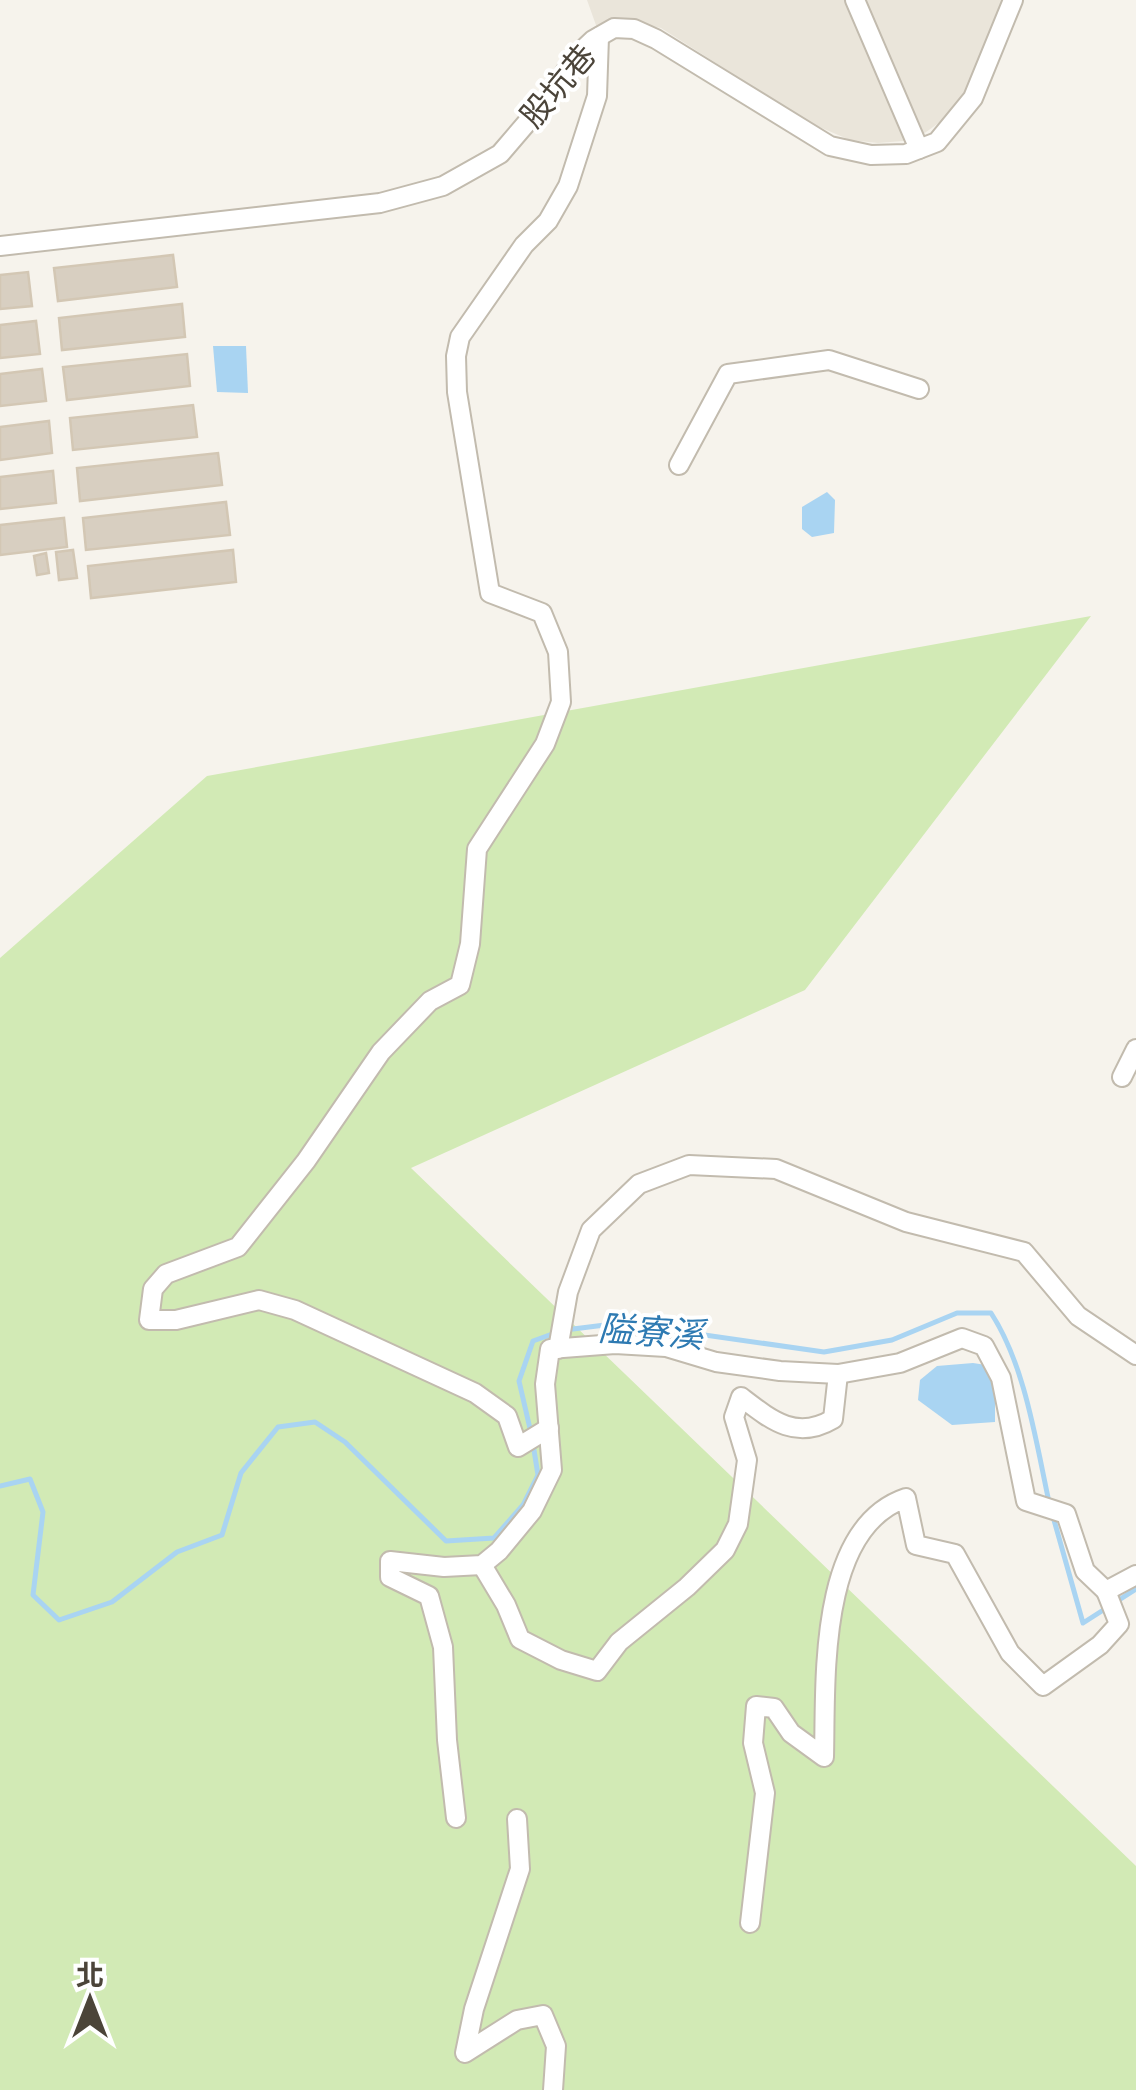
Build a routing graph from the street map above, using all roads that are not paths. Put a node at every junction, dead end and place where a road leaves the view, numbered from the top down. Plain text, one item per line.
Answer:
1 (855, 0) edge
2 (1013, 0) edge
3 (599, 37) junction
4 (919, 149) junction
5 (0, 246) edge
6 (919, 389) dead end
7 (678, 465) dead end
8 (1136, 1049) edge
9 (1122, 1077) dead end
10 (558, 1348) junction
11 (1136, 1355) edge
12 (838, 1374) junction
13 (548, 1428) junction
14 (482, 1565) junction
15 (1136, 1576) edge
16 (1107, 1591) junction
17 (456, 1818) dead end
18 (517, 1819) dead end
19 (750, 1923) dead end
20 (553, 2090) edge

1 - 4 street
2 - 4 street
3 - 4 street, 股坑巷
3 - 5 street, 股坑巷
3 - 13 street
6 - 7 street
8 - 9 street
10 - 11 street
10 - 12 street
10 - 13 street
12 - 14 street
12 - 16 street
13 - 14 street
14 - 17 street
15 - 16 street
16 - 19 street
18 - 20 street

